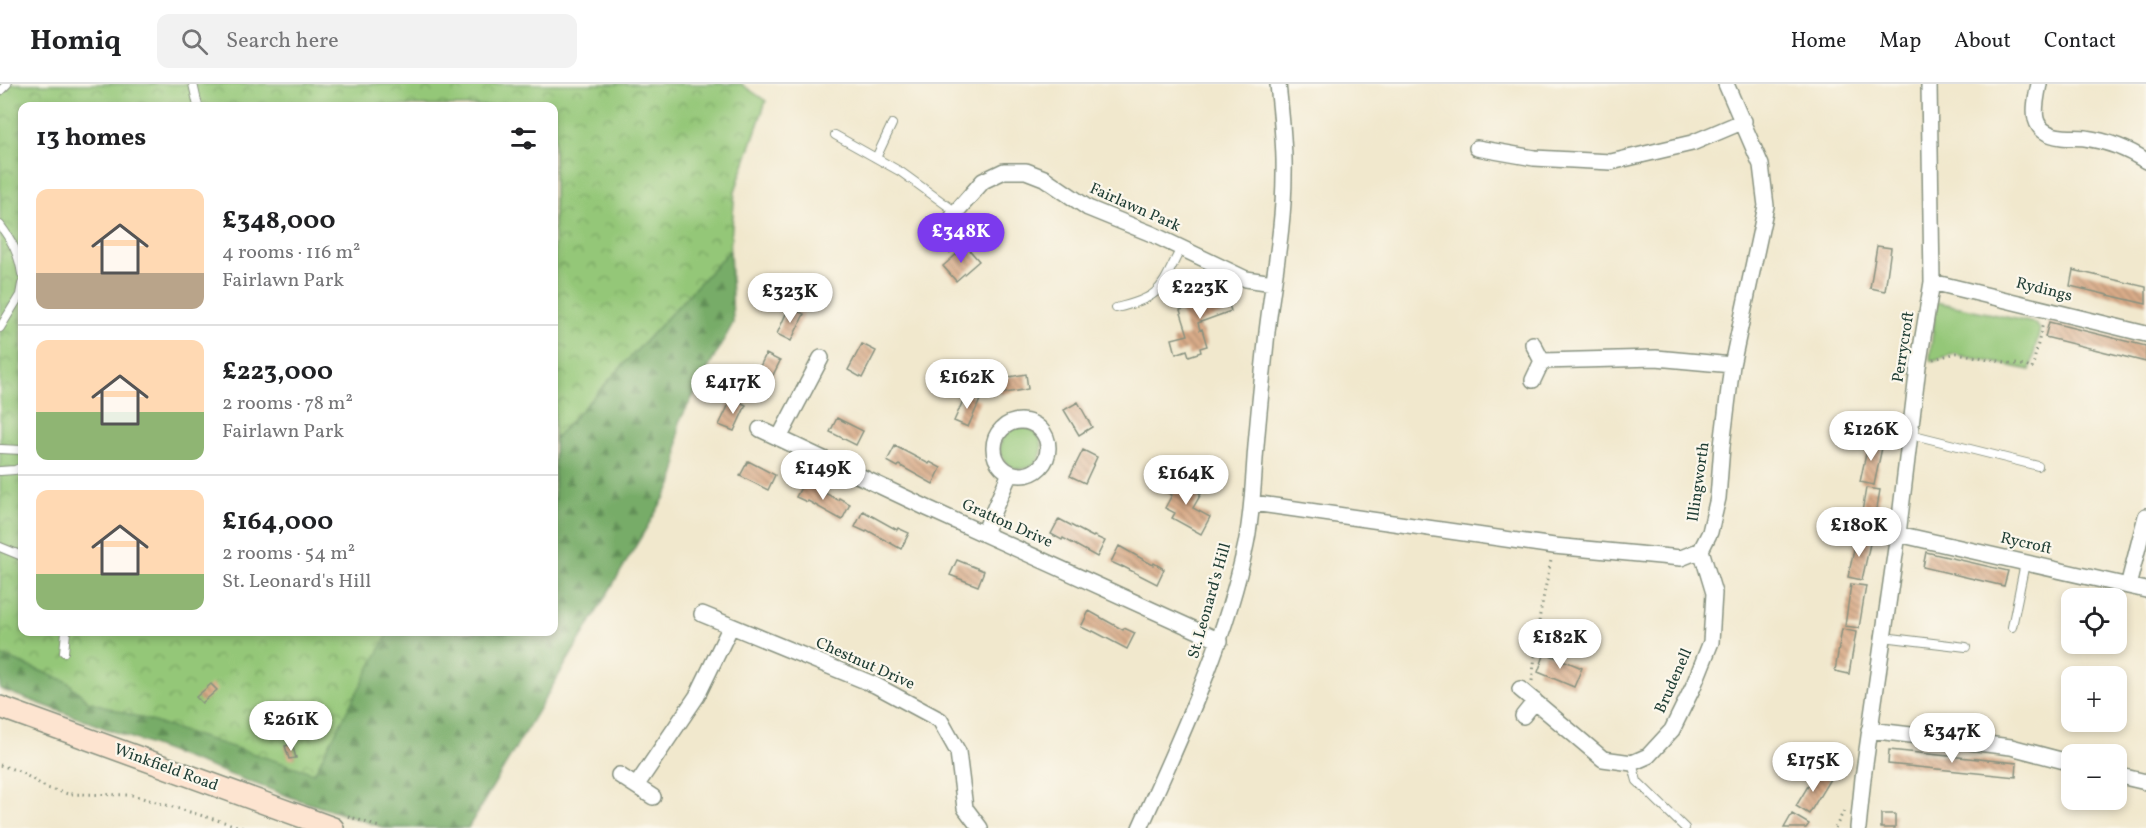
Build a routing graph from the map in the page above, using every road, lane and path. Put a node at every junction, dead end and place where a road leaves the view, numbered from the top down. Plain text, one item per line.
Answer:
1 (7, 84) edge
2 (193, 84) edge
3 (1278, 84) edge
4 (1726, 84) edge
5 (1929, 84) edge
6 (2039, 84) edge
7 (0, 91) edge
8 (197, 102) edge
9 (1744, 121) junction
10 (892, 124) dead end
11 (835, 135) dead end
12 (1476, 148) dead end
13 (876, 158) junction
14 (2146, 161) edge
15 (956, 212) junction
16 (0, 225) edge
17 (941, 234) dead end
18 (1181, 248) junction
19 (18, 255) edge
20 (1932, 282) junction
21 (1273, 284) junction
22 (18, 299) edge
23 (1116, 308) dead end
24 (2046, 309) junction
25 (0, 328) edge
26 (2146, 334) edge
27 (1533, 344) dead end
28 (821, 358) dead end
29 (1542, 361) junction
30 (1732, 365) junction
31 (1918, 368) junction
32 (1533, 380) dead end
33 (760, 429) dead end
34 (1910, 434) junction
35 (779, 438) junction
36 (0, 449) edge
37 (18, 450) edge
38 (2038, 466) dead end
39 (18, 469) edge
40 (0, 471) edge
41 (1010, 473) dead end
42 (1253, 503) junction
43 (2146, 516) edge
44 (984, 533) junction
45 (1898, 534) junction
46 (1554, 546) junction
47 (0, 547) edge
48 (1701, 550) junction
49 (18, 554) edge
50 (2025, 562) junction
51 (2128, 586) junction
52 (2146, 590) edge
53 (702, 614) dead end
54 (731, 626) junction
55 (2012, 627) dead end
56 (66, 636) edge
57 (1883, 637) junction
58 (1220, 641) junction
59 (1966, 647) dead end
60 (64, 652) dead end
61 (1528, 696) junction
62 (0, 707) edge
63 (1523, 716) dead end
64 (1869, 730) junction
65 (2061, 760) edge
66 (1632, 763) junction
67 (0, 765) edge
68 (619, 775) dead end
69 (2127, 778) edge
70 (2146, 782) edge
71 (636, 786) junction
72 (653, 797) dead end
73 (244, 828) edge
74 (333, 828) edge
75 (980, 828) edge
76 (1140, 828) edge
77 (1685, 828) edge
78 (1858, 828) edge

1 - 7 lane
2 - 8 lane
3 - 21 street, St. Leonard's Hill
4 - 9 street, Illingworth
5 - 20 street, Perrycroft
6 - 14 street
9 - 12 street
9 - 30 street, Illingworth
10 - 13 lane
11 - 13 lane
13 - 15 lane
15 - 17 street, Fairlawn Park
15 - 18 street, Fairlawn Park
16 - 19 lane
18 - 21 street, Fairlawn Park
18 - 23 lane
20 - 24 street, Rydings
20 - 31 street, Perrycroft
21 - 42 street, St. Leonard's Hill
22 - 25 lane
24 - 26 street, Rydings
24 - 31 path
27 - 29 street
28 - 35 street
29 - 30 street
29 - 32 street
30 - 48 street, Illingworth
31 - 34 street, Perrycroft
33 - 35 street, Gratton Drive
34 - 38 lane
34 - 45 street, Perrycroft
35 - 44 street, Gratton Drive
36 - 37 lane
39 - 40 lane
41 - 44 street
42 - 46 street
42 - 58 street, St. Leonard's Hill
43 - 51 street
44 - 58 street, Gratton Drive
45 - 50 street, Rycroft
45 - 57 street, Perrycroft
46 - 48 street
46 - 61 path
47 - 49 lane
48 - 66 street, Brudenell
50 - 51 street, Rycroft
50 - 55 lane
51 - 52 street, Rycroft
53 - 54 street, Chestnut Drive
54 - 71 street
54 - 75 street, Chestnut Drive
56 - 60 lane
57 - 59 lane
57 - 64 street, Perrycroft
58 - 76 street, St. Leonard's Hill
61 - 63 street
61 - 66 street
62 - 74 main road, Winkfield Road
64 - 65 street
64 - 78 street, Perrycroft
66 - 77 lane
67 - 73 path
68 - 71 street
69 - 70 street
71 - 72 street

